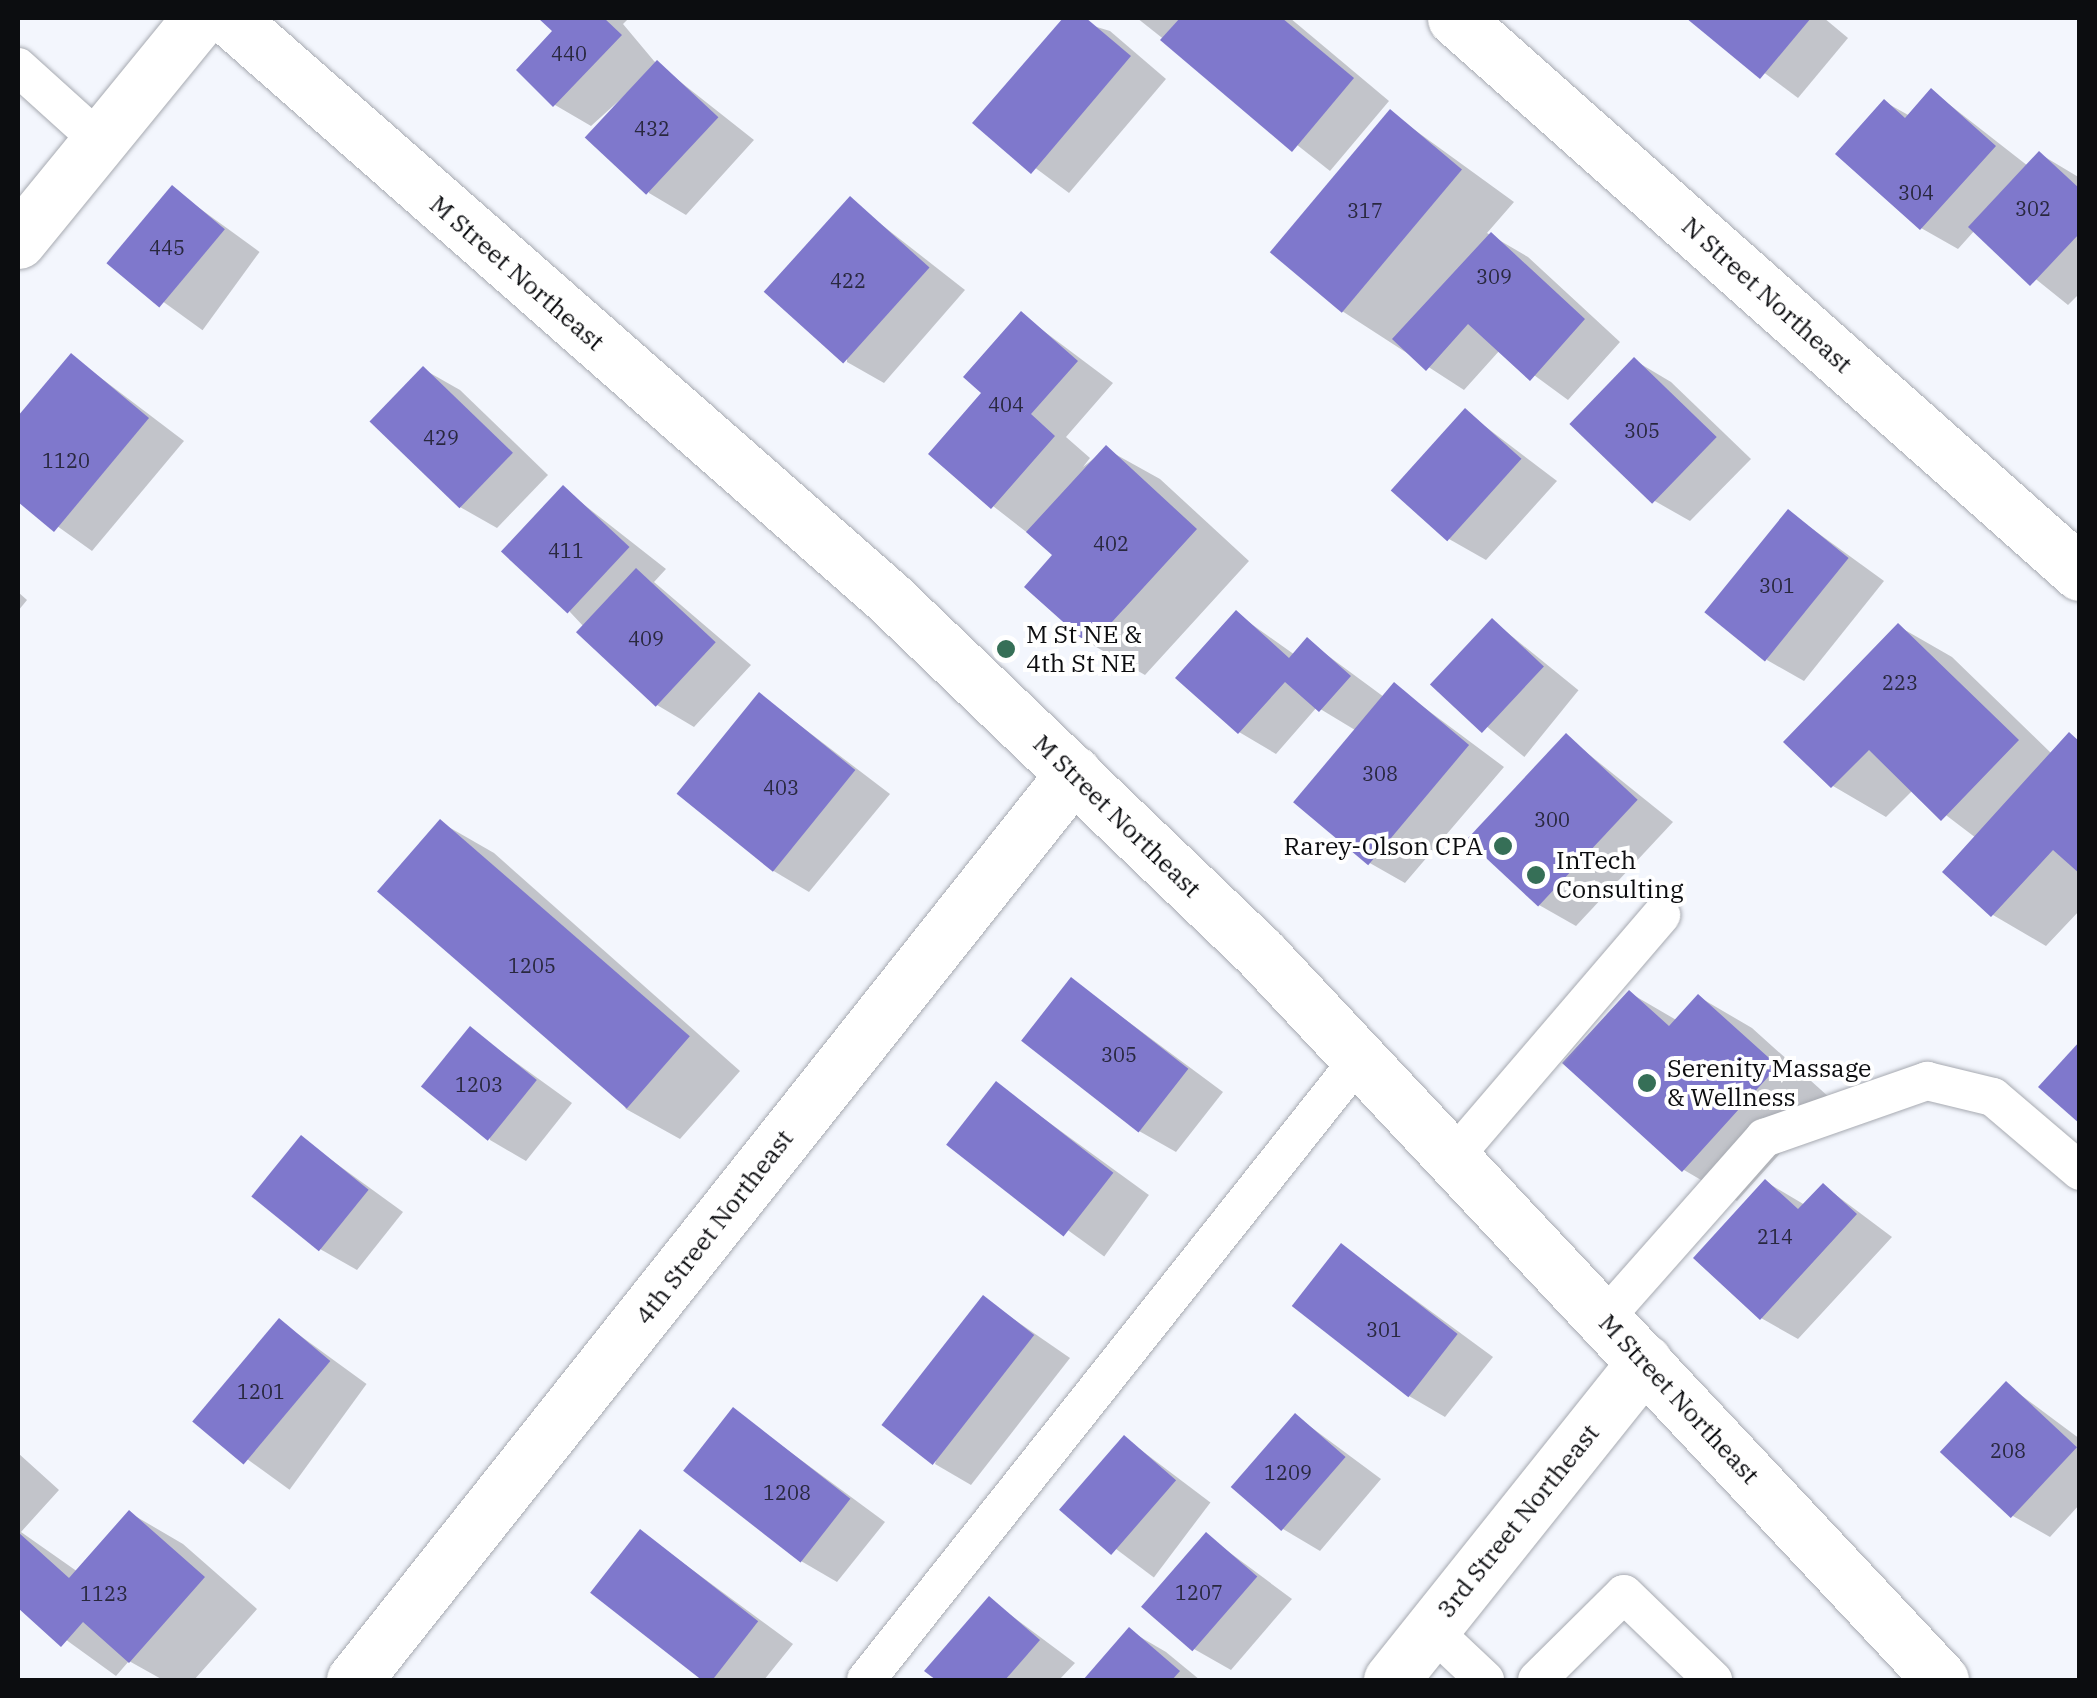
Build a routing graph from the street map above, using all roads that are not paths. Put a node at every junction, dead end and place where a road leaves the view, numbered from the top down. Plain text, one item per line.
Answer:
1 (200, 18) edge
2 (229, 18) edge
3 (1455, 18) edge
4 (18, 67) edge
5 (100, 141) junction
6 (18, 241) edge
7 (2080, 572) edge
8 (1074, 773) junction
9 (1661, 916) dead end
10 (1359, 1059) junction
11 (1453, 1158) junction
12 (2080, 1171) edge
13 (1604, 1319) junction
14 (1645, 1362) junction
15 (1432, 1630) junction
16 (354, 1680) edge
17 (866, 1680) edge
18 (1391, 1680) edge
19 (1484, 1680) edge
20 (1537, 1680) edge
21 (1712, 1680) edge
22 (1941, 1680) edge

1 - 5 street
2 - 8 street, M Street Northeast
3 - 7 street, N Street Northeast
4 - 5 lane
5 - 6 street
8 - 10 street, M Street Northeast
8 - 16 street, 4th Street Northeast
9 - 11 lane
10 - 11 street, M Street Northeast
10 - 17 lane
11 - 13 street, M Street Northeast
12 - 13 lane
13 - 14 street, M Street Northeast
14 - 15 street, 3rd Street Northeast
14 - 22 street, M Street Northeast
15 - 18 street, 3rd Street Northeast
15 - 19 lane
20 - 21 lane

